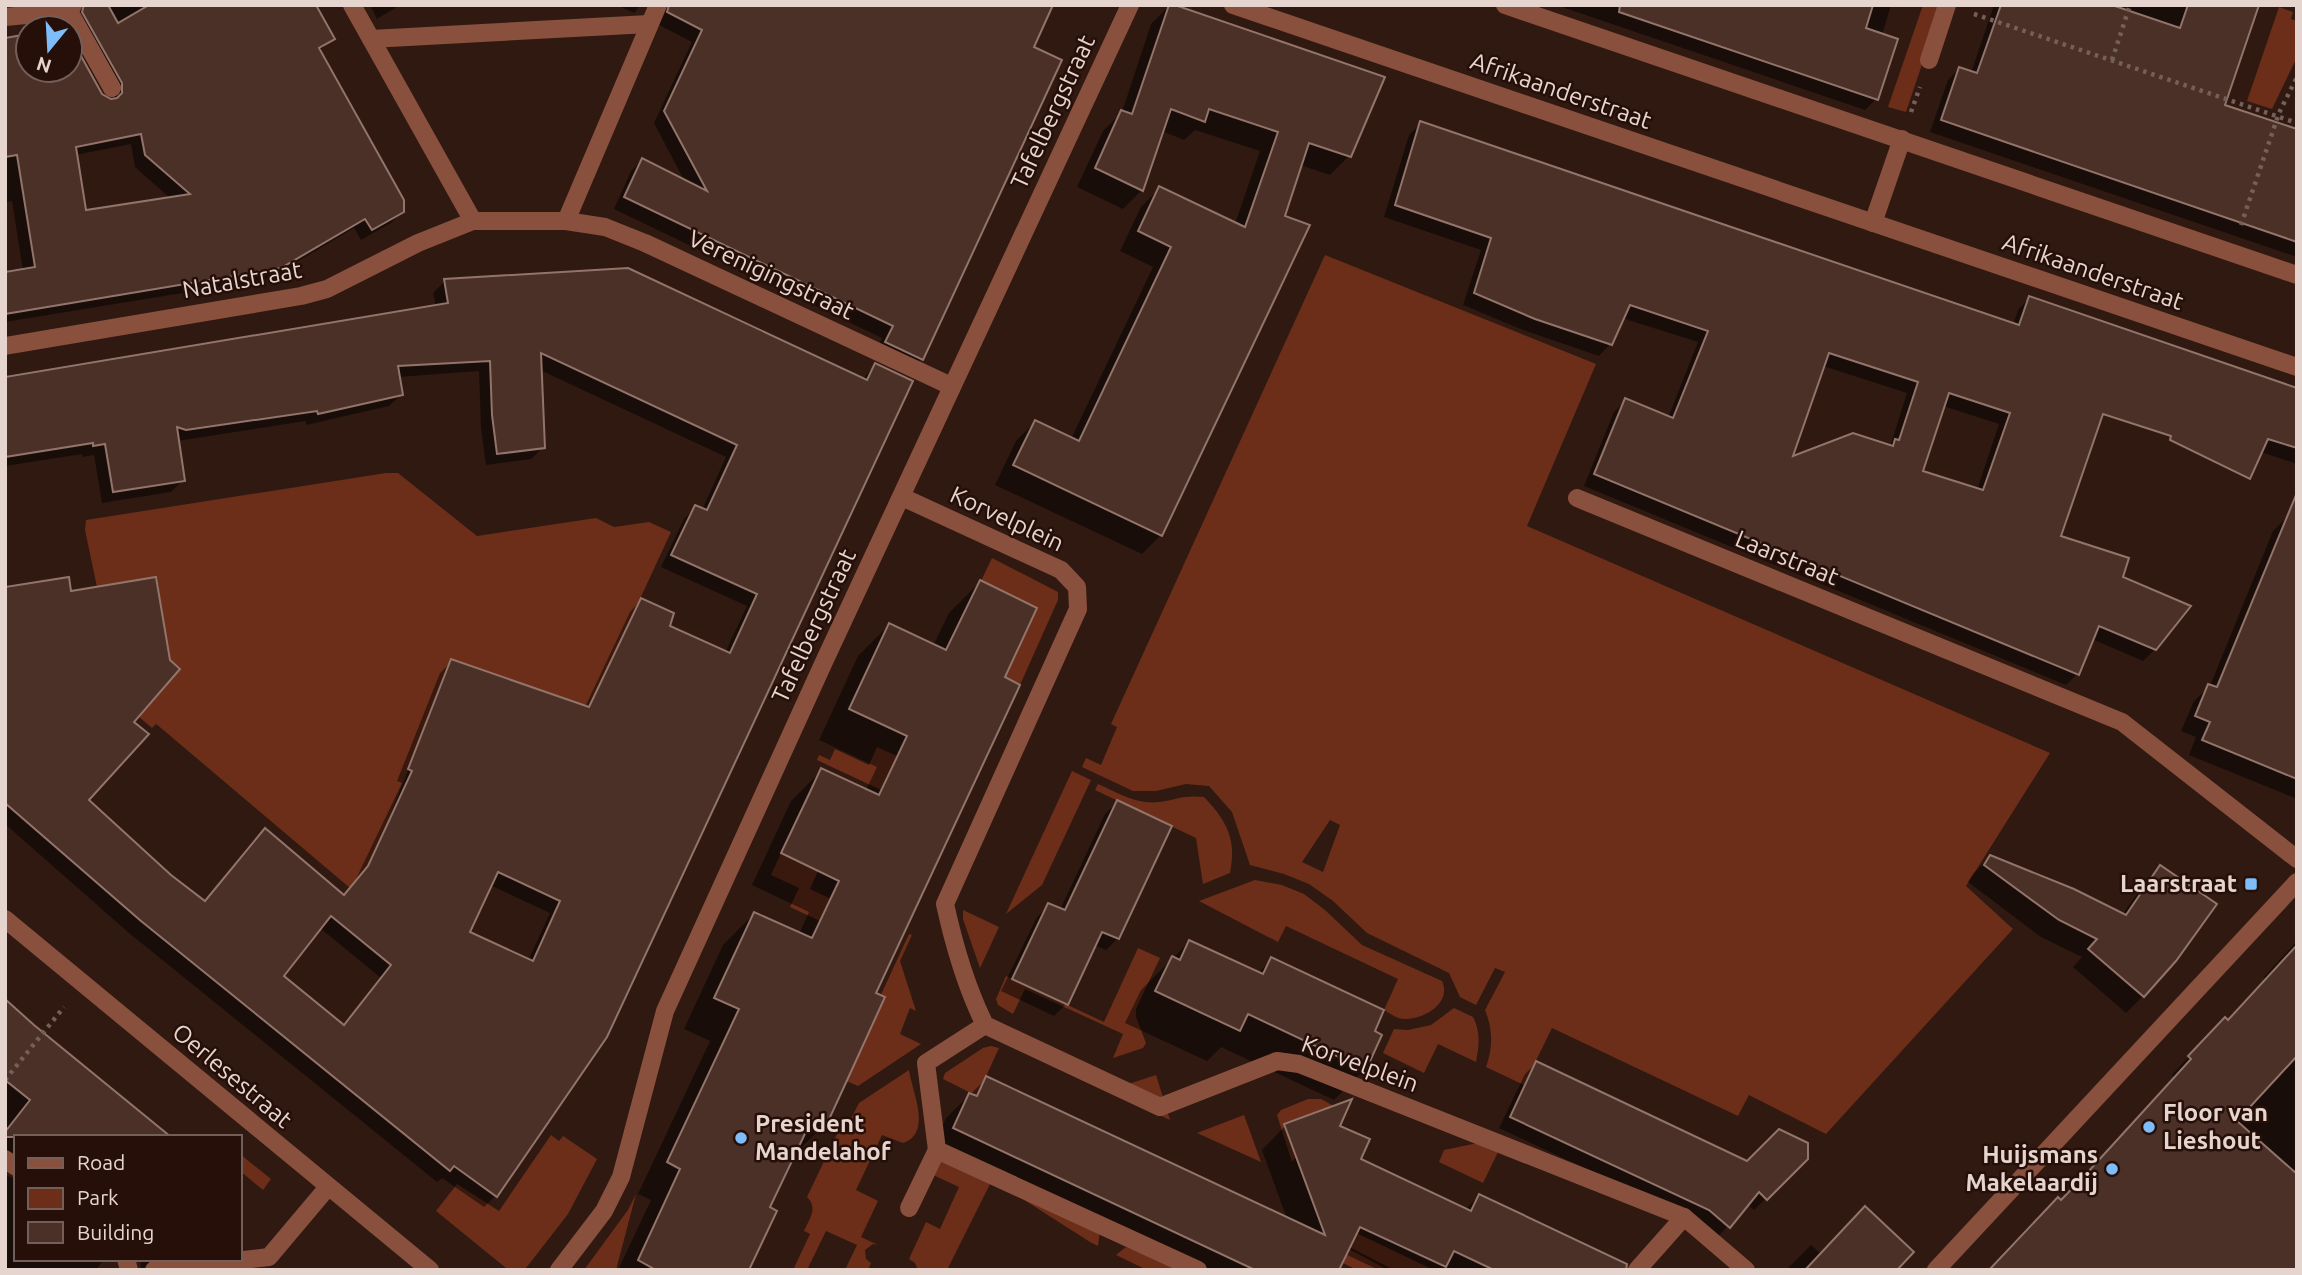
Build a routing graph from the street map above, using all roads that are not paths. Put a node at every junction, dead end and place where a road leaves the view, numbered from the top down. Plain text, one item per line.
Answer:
1 (352, 5) edge
2 (658, 5) edge
3 (1130, 5) edge
4 (1233, 5) edge
5 (1505, 5) edge
6 (1947, 5) edge
7 (71, 8) edge
8 (5, 17) edge
9 (649, 24) junction
10 (370, 38) junction
11 (1929, 60) road end
12 (112, 88) dead end
13 (1902, 139) junction
14 (474, 221) junction
15 (566, 221) junction
16 (1873, 223) junction
17 (2297, 275) edge
18 (5, 346) edge
19 (2297, 367) edge
20 (951, 386) junction
21 (902, 497) junction
22 (1577, 498) dead end
23 (2297, 859) edge
24 (2297, 883) edge
25 (5, 919) edge
26 (985, 1025) junction
27 (937, 1150) junction
28 (328, 1187) junction
29 (909, 1209) dead end
30 (1684, 1217) junction
31 (242, 1260) edge
32 (234, 1261) edge
33 (154, 1270) edge
34 (430, 1270) edge
35 (559, 1270) edge
36 (1198, 1270) edge
37 (1637, 1270) edge
38 (1746, 1270) edge
39 (1936, 1270) edge

1 - 10 street
2 - 9 street
3 - 20 street, Tafelbergstraat
4 - 16 street, Afrikaanderstraat
5 - 13 street
6 - 11 street
7 - 8 street
7 - 12 street
9 - 10 street
9 - 15 street
10 - 14 street
13 - 16 street
13 - 17 street
14 - 15 street, Verenigingstraat
14 - 18 street, Natalstraat
15 - 20 street, Verenigingstraat
16 - 19 street, Afrikaanderstraat
20 - 21 street, Tafelbergstraat
21 - 26 street, Korvelplein
21 - 35 street, Tafelbergstraat
22 - 23 street, Laarstraat
24 - 39 street
25 - 28 street, Oerlesestraat
26 - 27 street
26 - 30 street, Korvelplein
27 - 29 street
27 - 36 street
28 - 31 street
28 - 34 street, Oerlesestraat
30 - 37 street
30 - 38 street, Korvelplein
32 - 33 street

